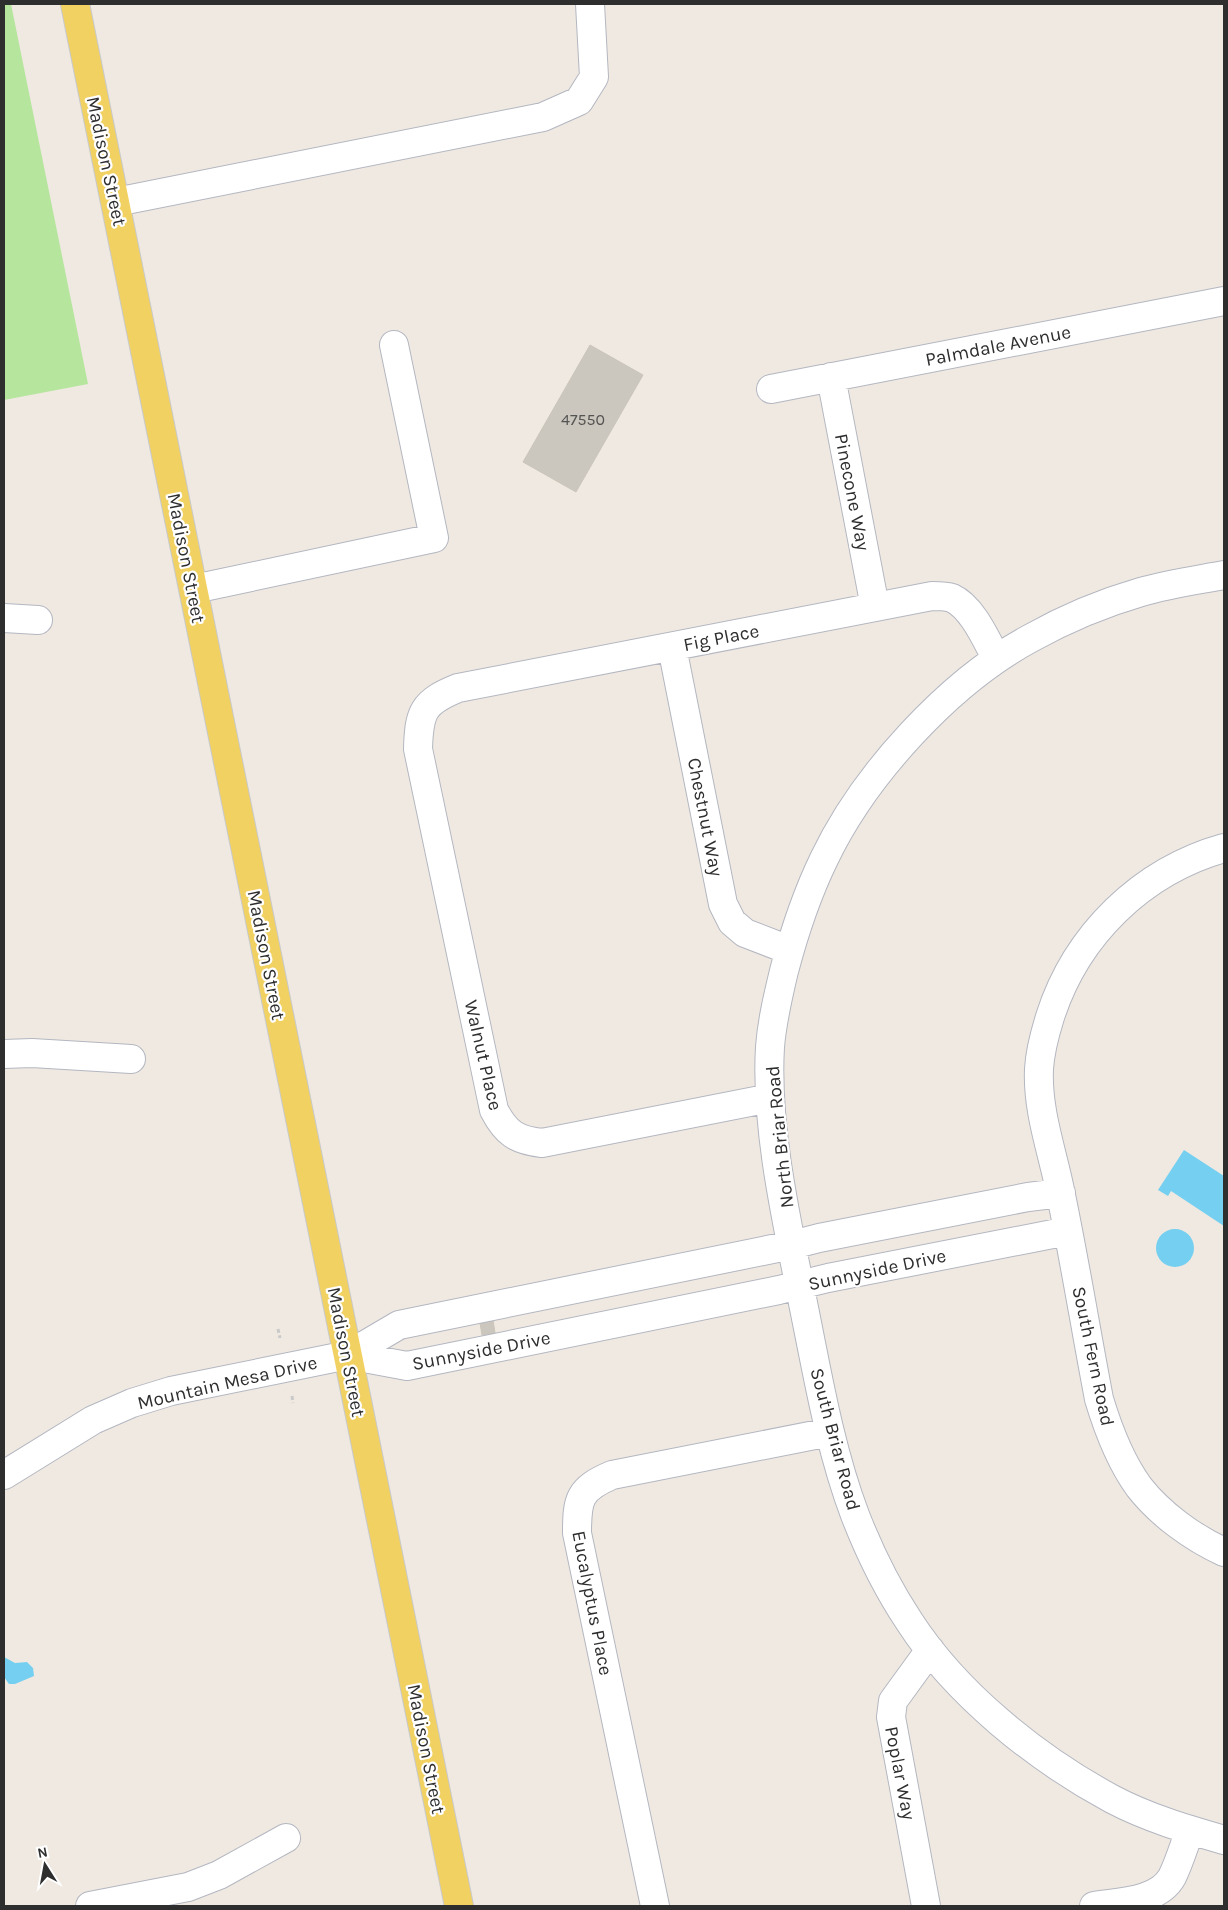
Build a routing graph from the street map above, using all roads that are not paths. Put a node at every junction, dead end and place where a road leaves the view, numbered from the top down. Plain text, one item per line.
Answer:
1 (75, 4) edge
2 (590, 4) edge
3 (116, 202) junction
4 (1224, 300) edge
5 (394, 345) dead end
6 (831, 378) junction
7 (771, 389) dead end
8 (1224, 575) edge
9 (194, 589) junction
10 (875, 606) junction
11 (4, 618) edge
12 (38, 620) dead end
13 (672, 646) junction
14 (996, 658) junction
15 (424, 712) joint
16 (1224, 848) edge
17 (789, 950) junction
18 (4, 1054) edge
19 (131, 1059) dead end
20 (770, 1098) junction
21 (1061, 1193) junction
22 (1068, 1231) junction
23 (792, 1245) junction
24 (800, 1285) junction
25 (501, 1304) junction
26 (509, 1345) junction
27 (348, 1355) junction
28 (830, 1432) junction
29 (4, 1474) edge
30 (1224, 1552) edge
31 (930, 1650) junction
32 (1190, 1830) junction
33 (286, 1838) dead end
34 (1224, 1840) edge
35 (90, 1906) edge
36 (459, 1906) edge
37 (655, 1906) edge
38 (926, 1906) edge
39 (1094, 1906) edge

1 - 3 main road, Madison Street
2 - 3 street
3 - 9 main road, Madison Street
4 - 6 street, Palmdale Avenue
5 - 9 street
6 - 7 street, Palmdale Avenue
6 - 10 street, Pinecone Way
8 - 14 street, North Briar Road
9 - 27 main road, Madison Street
10 - 13 street, Fig Place
10 - 14 street, Fig Place
11 - 12 street
13 - 15 street, Fig Place
13 - 17 street, Chestnut Way
14 - 17 street, North Briar Road
15 - 20 street, Walnut Place
16 - 21 street, South Fern Road
17 - 20 street, North Briar Road
18 - 19 street
20 - 23 street, North Briar Road
21 - 22 street, South Fern Road
21 - 23 street
22 - 24 street, Sunnyside Drive
22 - 30 street, South Fern Road
23 - 24 street, South Briar Road
23 - 25 street
24 - 26 street, Sunnyside Drive
24 - 28 street, South Briar Road
25 - 26 street
25 - 27 street
26 - 27 street, Sunnyside Drive
27 - 29 street, Mountain Mesa Drive
27 - 36 main road, Madison Street
28 - 31 street, South Briar Road
28 - 37 street, Eucalyptus Place
31 - 32 street, South Briar Road
31 - 38 street, Poplar Way
32 - 34 street, South Briar Road
32 - 39 street
33 - 35 street

